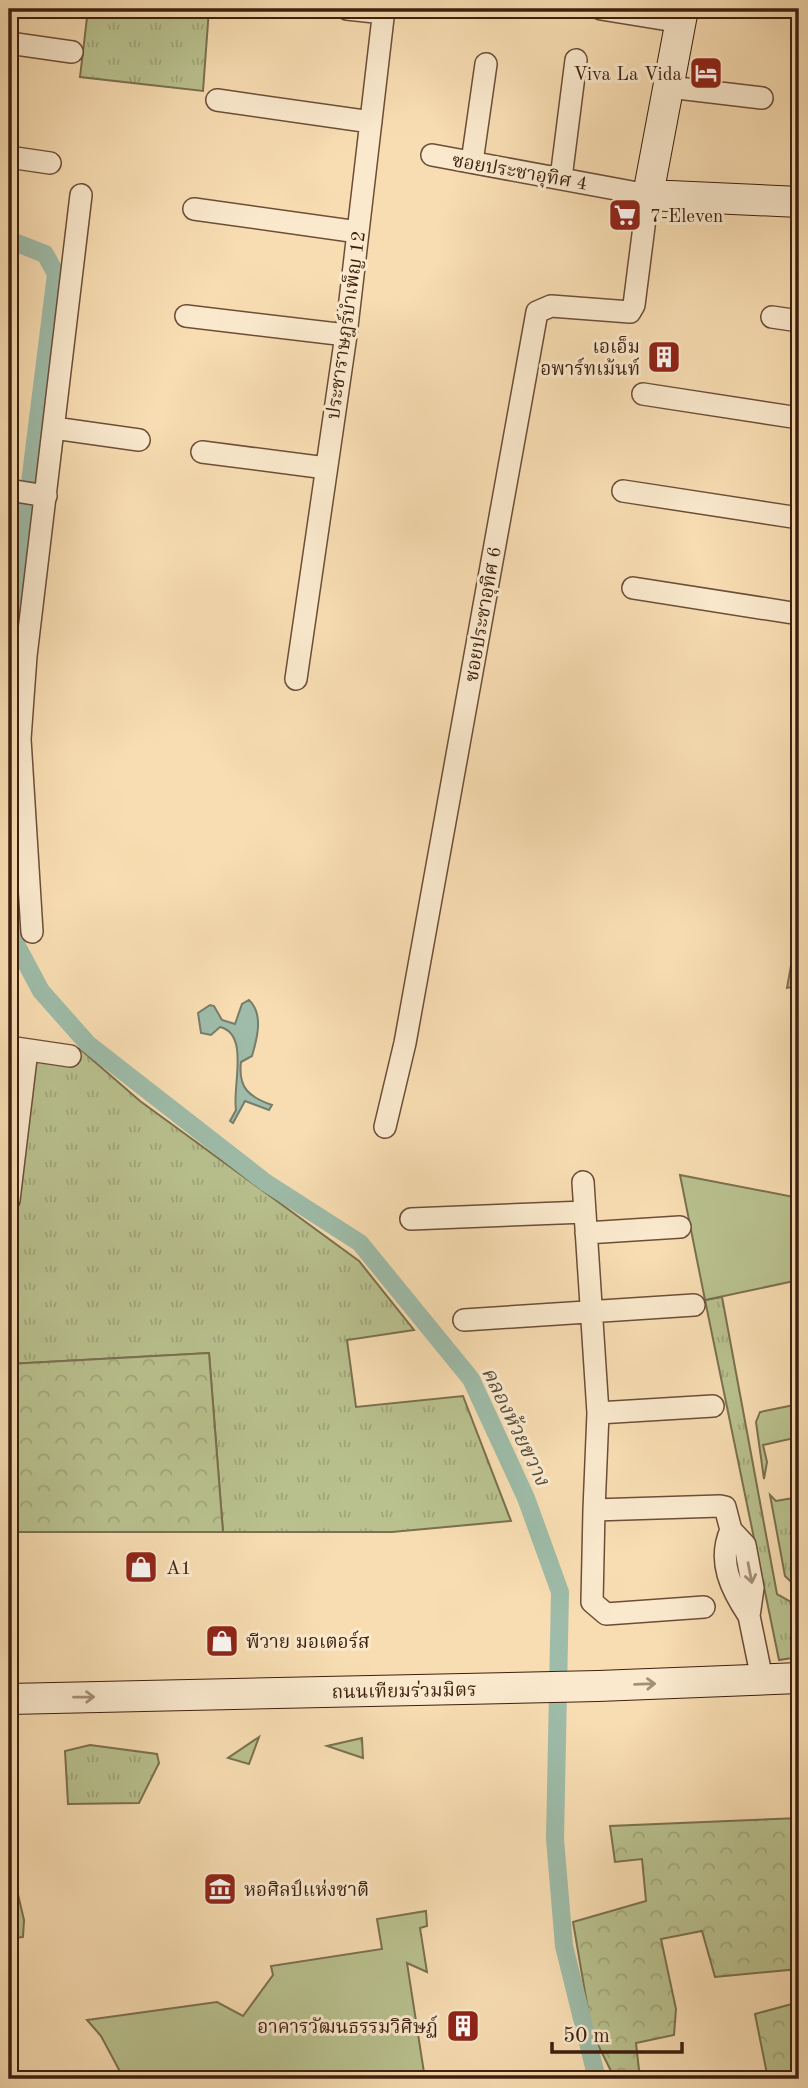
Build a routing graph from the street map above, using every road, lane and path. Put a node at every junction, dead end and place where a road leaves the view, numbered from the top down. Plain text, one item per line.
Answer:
1 (347, 9) edge
2 (601, 9) edge
3 (384, 11) edge
4 (682, 15) edge
5 (9, 43) edge
6 (72, 52) dead end
7 (576, 60) dead end
8 (486, 64) dead end
9 (669, 87) junction
10 (762, 98) dead end
11 (217, 100) dead end
12 (371, 122) junction
13 (432, 155) dead end
14 (9, 158) edge
15 (472, 162) junction
16 (50, 163) dead end
17 (561, 178) junction
18 (81, 195) dead end
19 (648, 195) junction
20 (799, 202) edge
21 (194, 209) dead end
22 (358, 232) junction
23 (186, 316) dead end
24 (772, 317) dead end
25 (799, 321) edge
26 (346, 335) junction
27 (643, 394) dead end
28 (799, 418) edge
29 (54, 428) junction
30 (139, 440) dead end
31 (202, 452) dead end
32 (326, 468) junction
33 (14, 490) edge
34 (623, 491) dead end
35 (44, 496) junction
36 (799, 518) edge
37 (633, 588) dead end
38 (799, 614) edge
39 (296, 679) dead end
40 (32, 932) dead end
41 (18, 1049) edge
42 (70, 1056) dead end
43 (384, 1127) dead end
44 (583, 1182) dead end
45 (9, 1200) edge
46 (411, 1219) dead end
47 (585, 1223) junction
48 (680, 1227) dead end
49 (694, 1305) dead end
50 (591, 1311) junction
51 (464, 1320) dead end
52 (713, 1406) dead end
53 (597, 1413) junction
54 (594, 1510) junction
55 (704, 1607) dead end
56 (799, 1678) edge
57 (762, 1679) junction
58 (9, 1699) edge

1 - 3 street
2 - 4 street
3 - 12 street, ประชาราษฎร์บำเพ็ญ 12
4 - 9 street
5 - 6 street
7 - 17 street
8 - 15 street
9 - 10 street
9 - 19 street
11 - 12 street
12 - 22 street, ประชาราษฎร์บำเพ็ญ 12
13 - 15 street, ซอยประชาอุทิศ 4
14 - 16 street
15 - 17 street, ซอยประชาอุทิศ 4
17 - 19 street, ซอยประชาอุทิศ 4
18 - 29 street
19 - 20 street
19 - 43 street, ซอยประชาอุทิศ 6
21 - 22 street
22 - 26 street, ประชาราษฎร์บำเพ็ญ 12
23 - 26 street
24 - 25 street
26 - 32 street, ประชาราษฎร์บำเพ็ญ 12
27 - 28 street
29 - 30 street
29 - 35 street
31 - 32 street
32 - 39 street, ประชาราษฎร์บำเพ็ญ 12
33 - 35 street
34 - 36 street
35 - 40 street
37 - 38 street
41 - 42 street
41 - 45 street
44 - 47 street
46 - 47 street
47 - 48 street
47 - 50 street
49 - 50 street
50 - 51 street
50 - 53 street
52 - 53 street
53 - 54 street
54 - 55 street
54 - 57 street
56 - 57 street, ถนนเทียมร่วมมิตร
58 -> 57 street, ถนนเทียมร่วมมิตร

